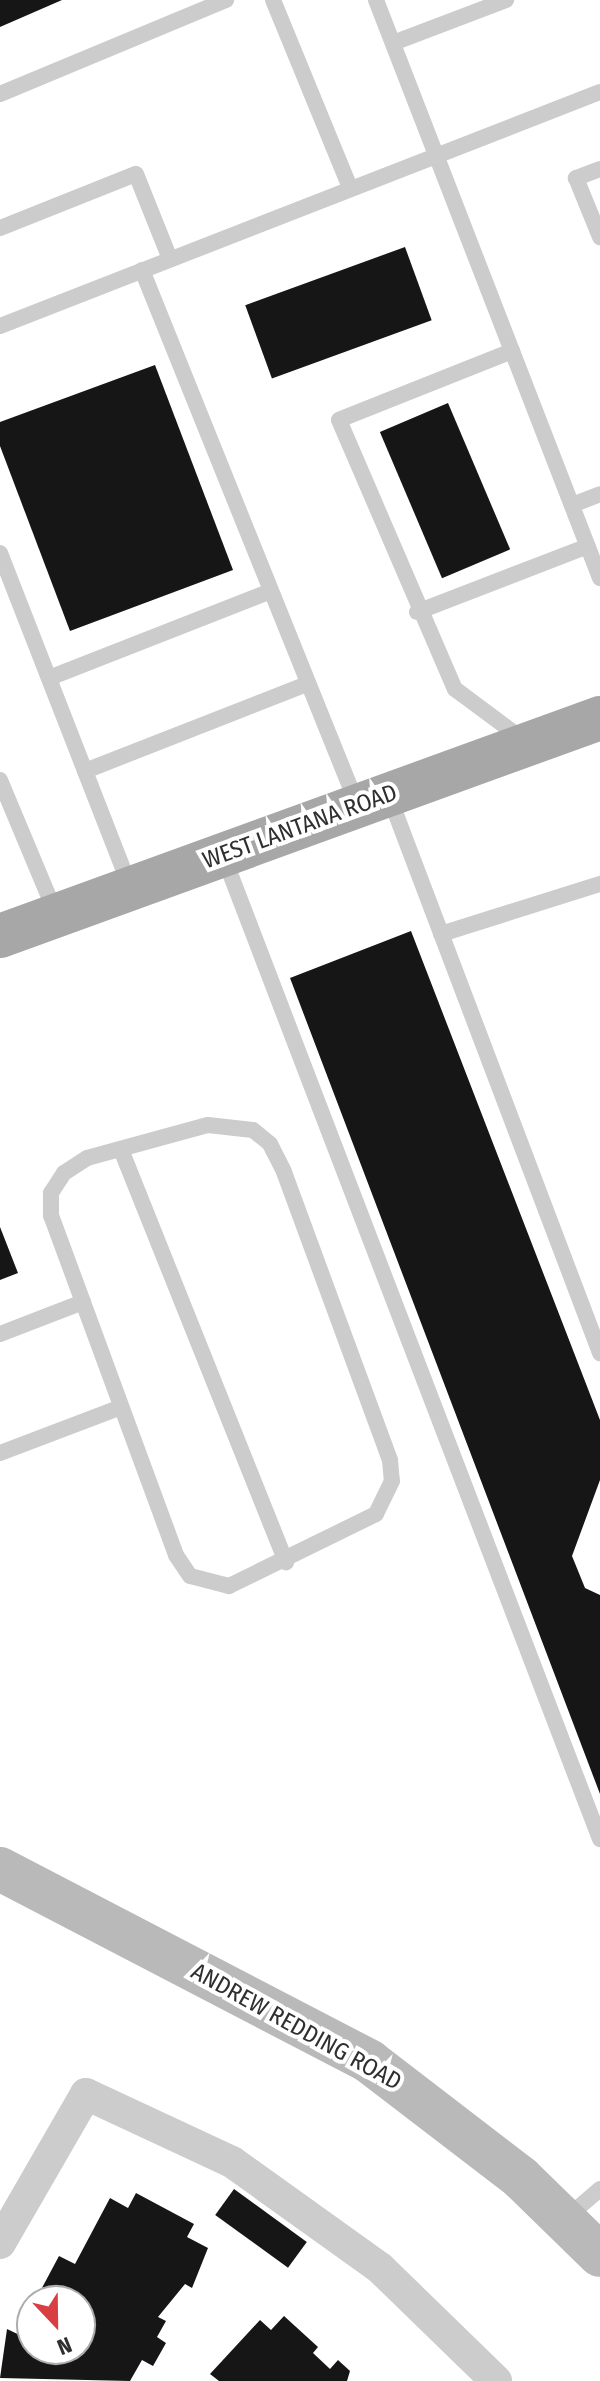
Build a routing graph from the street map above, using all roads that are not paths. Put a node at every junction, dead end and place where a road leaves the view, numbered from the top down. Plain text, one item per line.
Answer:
1 (226, 0) edge
2 (273, 0) edge
3 (376, 0) edge
4 (506, 0) edge
5 (393, 43) junction
6 (600, 92) edge
7 (0, 94) edge
8 (436, 154) junction
9 (600, 169) edge
10 (350, 188) junction
11 (0, 228) edge
12 (600, 237) edge
13 (170, 259) junction
14 (142, 270) junction
15 (0, 326) edge
16 (512, 351) junction
17 (600, 494) edge
18 (572, 505) junction
19 (588, 546) junction
20 (0, 553) edge
21 (600, 578) edge
22 (268, 592) junction
23 (417, 612) junction
24 (49, 678) junction
25 (307, 684) junction
26 (600, 718) edge
27 (529, 744) junction
28 (85, 771) junction
29 (0, 780) edge
30 (373, 800) junction
31 (223, 855) junction
32 (600, 884) edge
33 (131, 888) junction
34 (56, 916) junction
35 (441, 934) junction
36 (0, 936) edge
37 (122, 1152) junction
38 (83, 1302) junction
39 (0, 1334) edge
40 (600, 1353) edge
41 (121, 1407) junction
42 (0, 1453) edge
43 (286, 1562) junction
44 (600, 1839) edge
45 (0, 1869) edge
46 (600, 2189) edge
47 (564, 2220) junction
48 (0, 2243) edge
49 (600, 2255) edge
50 (496, 2381) edge

1 - 7 lane
2 - 10 lane
3 - 5 lane
4 - 5 lane
5 - 8 lane
6 - 8 lane
8 - 10 lane
8 - 16 lane
9 - 12 lane
10 - 13 lane
11 - 13 lane
13 - 14 lane
14 - 15 lane
14 - 22 lane
16 - 18 lane
16 - 23 lane
17 - 18 lane
18 - 19 lane
19 - 21 lane
19 - 23 lane
20 - 24 lane
22 - 24 lane
22 - 25 lane
23 - 27 lane
24 - 28 lane
25 - 28 lane
25 - 30 lane
26 - 27 main road, WEST LANTANA ROAD
27 - 30 main road, WEST LANTANA ROAD
28 - 33 lane
29 - 34 lane
30 - 31 main road, WEST LANTANA ROAD
30 - 35 lane
31 - 33 main road, WEST LANTANA ROAD
31 - 44 lane
32 - 35 lane
33 - 34 main road, WEST LANTANA ROAD
34 - 36 main road, WEST LANTANA ROAD
35 - 40 lane
37 - 38 lane
37 - 43 lane
37 - 43 lane
38 - 39 lane
38 - 41 lane
41 - 42 lane
41 - 43 lane
45 - 47 street, ANDREW REDDING ROAD
46 - 47 lane
47 - 49 street, ANDREW REDDING ROAD
48 - 50 street

